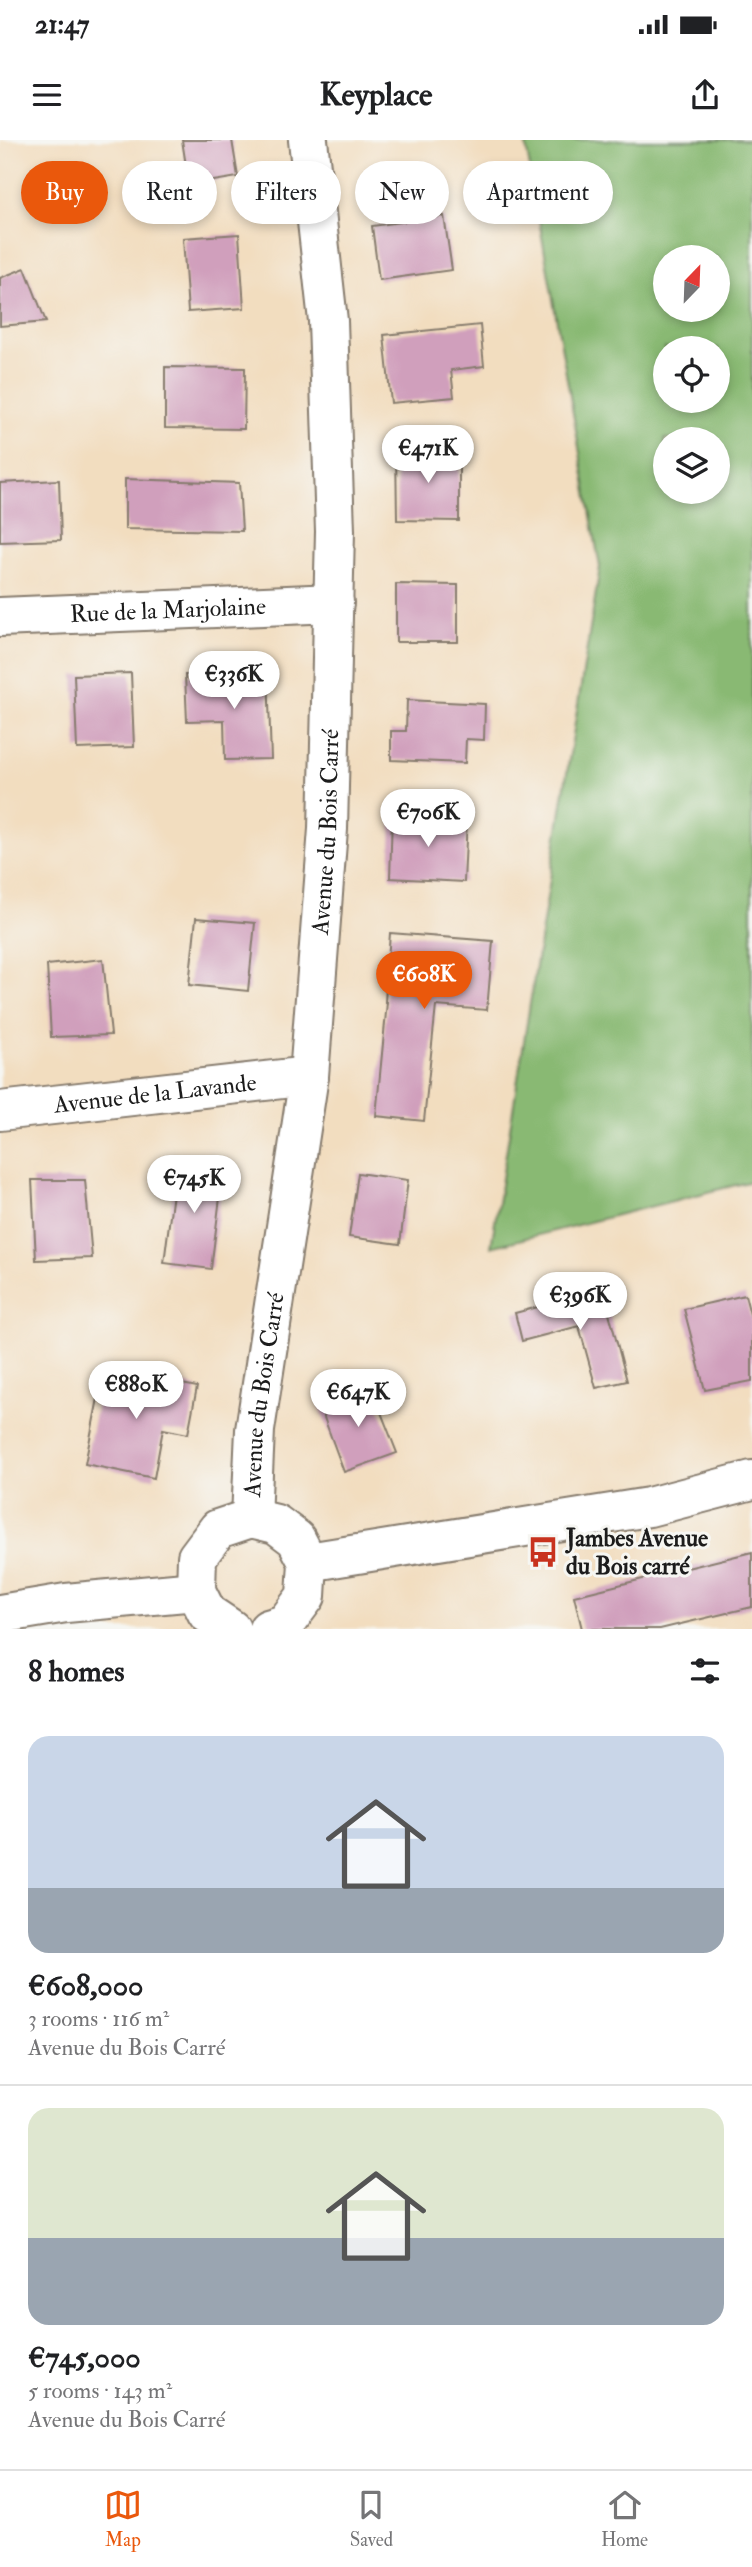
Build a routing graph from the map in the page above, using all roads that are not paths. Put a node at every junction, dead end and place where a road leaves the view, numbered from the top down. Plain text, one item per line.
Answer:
1 (308, 140) edge
2 (334, 603) junction
3 (0, 617) edge
4 (309, 1076) junction
5 (0, 1111) edge
6 (752, 1480) edge
7 (251, 1518) junction
8 (308, 1562) junction
9 (196, 1591) junction
10 (0, 1614) edge
11 (230, 1629) edge
12 (268, 1629) edge

1 - 2 street, Avenue du Bois Carré
2 - 3 street, Rue de la Marjolaine
2 - 4 street, Avenue du Bois Carré
4 - 5 street, Avenue de la Lavande
4 - 7 street, Avenue du Bois Carré
6 - 8 street
7 - 8 street
7 - 9 street
8 - 12 street
9 - 10 street
9 - 11 street

